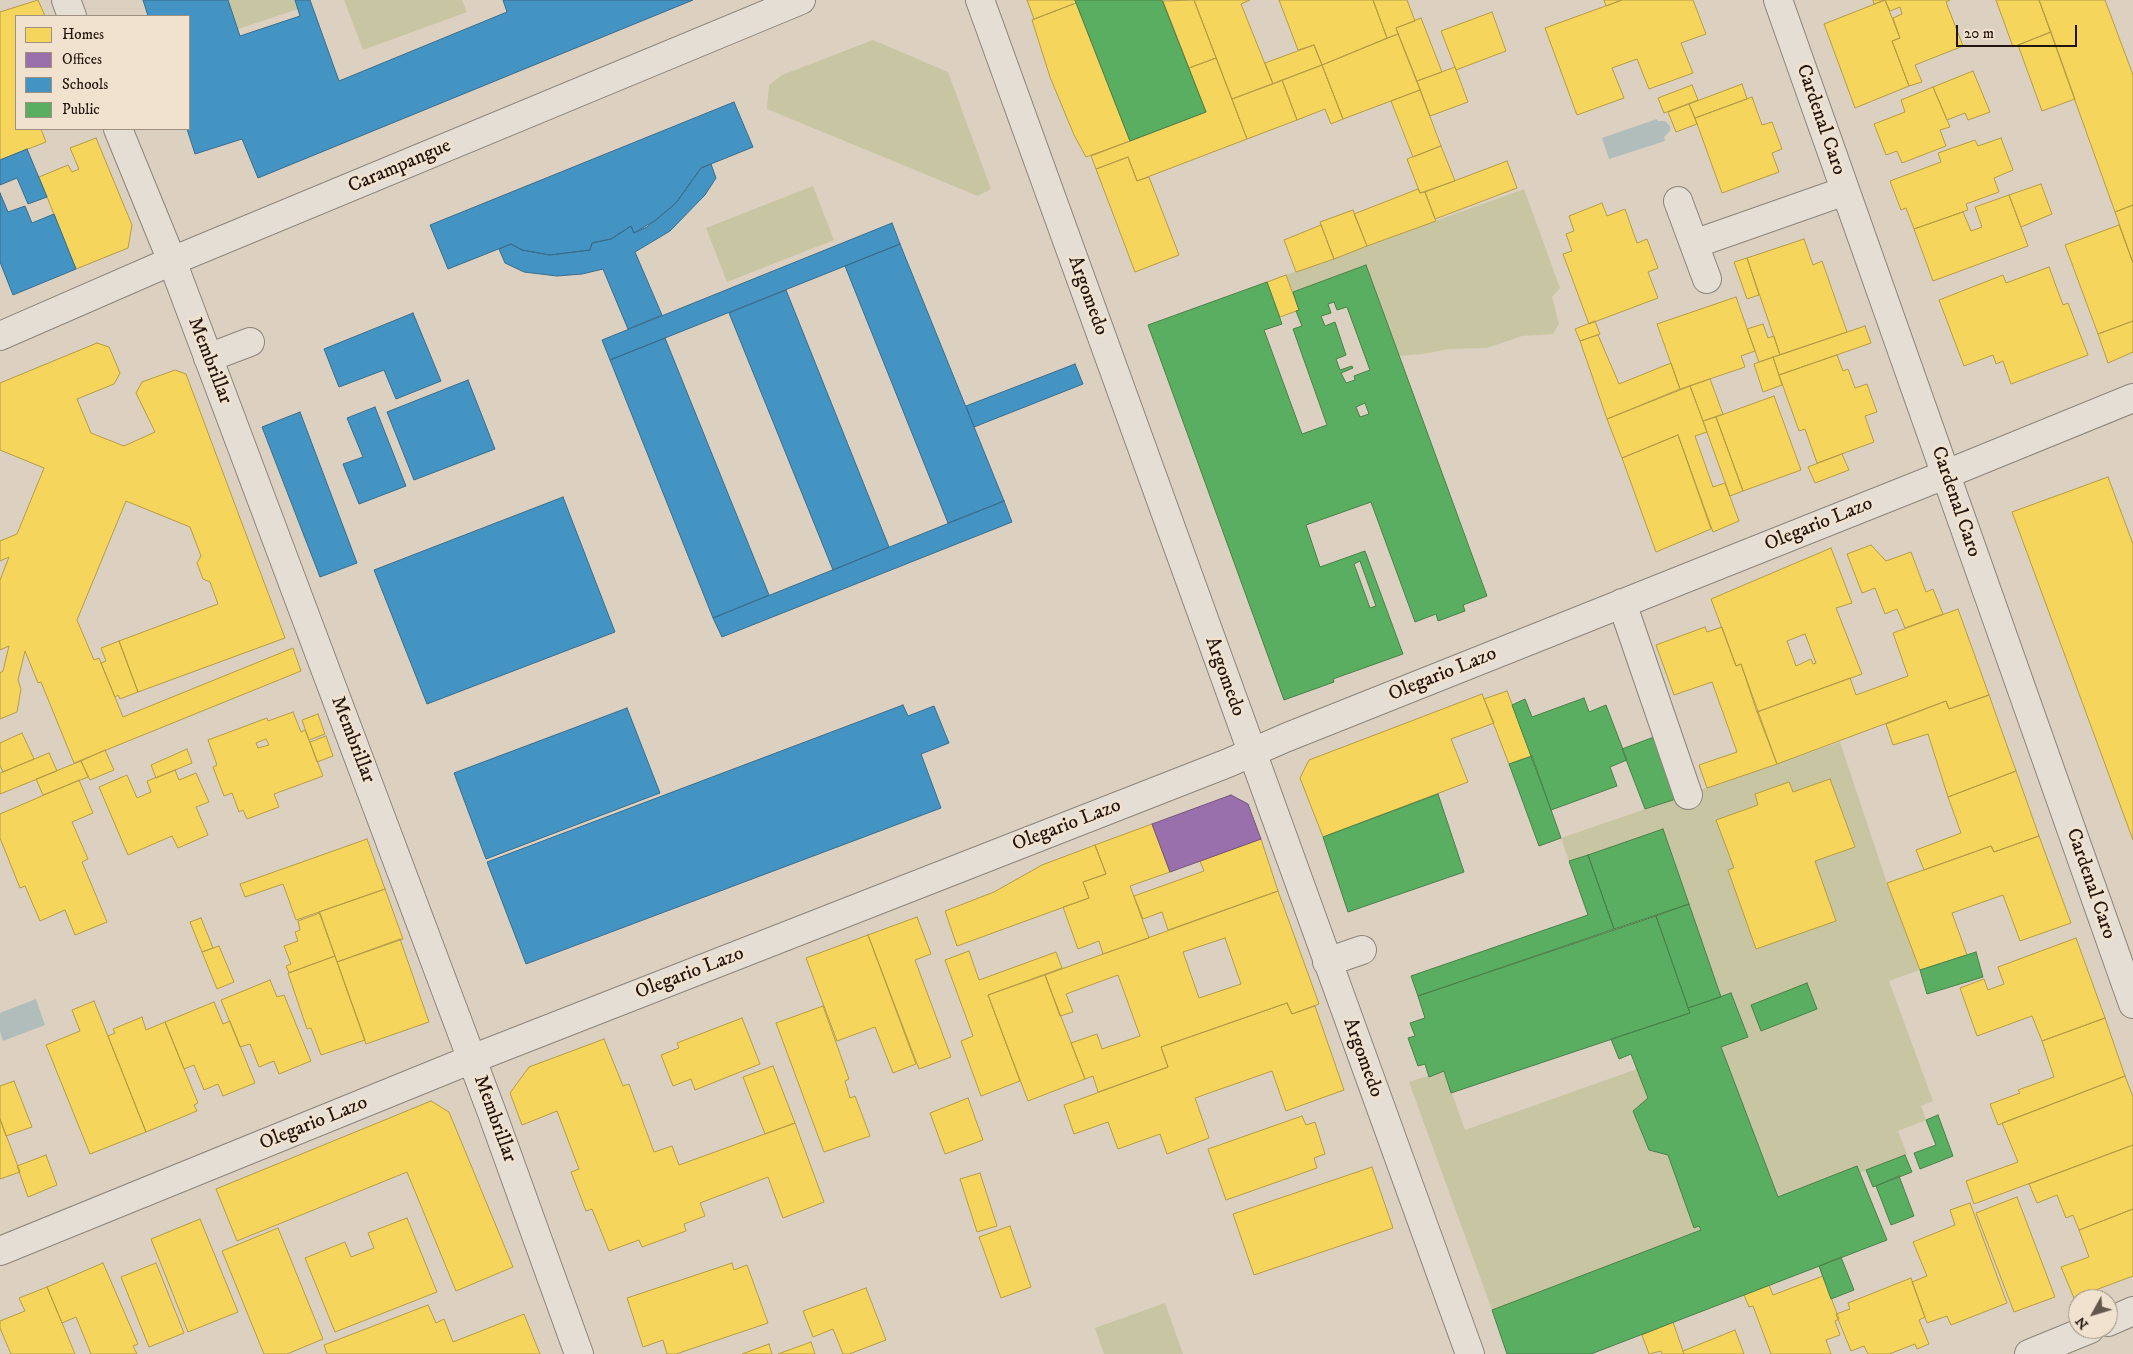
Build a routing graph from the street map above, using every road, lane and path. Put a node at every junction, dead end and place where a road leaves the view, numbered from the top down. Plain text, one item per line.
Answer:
1 (66, 0) edge
2 (801, 0) edge
3 (980, 0) edge
4 (1778, 0) edge
5 (72, 15) edge
6 (118, 130) edge
7 (1845, 191) junction
8 (1678, 201) dead end
9 (1694, 244) junction
10 (172, 261) junction
11 (1707, 279) dead end
12 (0, 336) edge
13 (250, 342) dead end
14 (208, 358) junction
15 (2133, 398) edge
16 (1946, 475) junction
17 (1622, 604) junction
18 (1252, 754) junction
19 (1688, 795) dead end
20 (1362, 950) dead end
21 (1327, 962) junction
22 (2133, 1004) edge
23 (472, 1060) junction
24 (0, 1251) edge
25 (2133, 1311) edge
26 (2118, 1318) edge
27 (2068, 1338) edge
28 (580, 1354) edge
29 (1470, 1354) edge
30 (2029, 1354) edge

1 - 5 street
2 - 10 street, Carampangue
3 - 18 street, Argomedo
4 - 7 street, Cardenal Caro
6 - 10 street, Membrillar
7 - 9 street
7 - 16 street, Cardenal Caro
8 - 9 street
9 - 11 street
10 - 12 street, Carampangue
10 - 14 street, Membrillar
13 - 14 street
14 - 23 street, Membrillar
15 - 16 street, Olegario Lazo
16 - 17 street, Olegario Lazo
16 - 22 street, Cardenal Caro
17 - 18 street, Olegario Lazo
17 - 19 street
18 - 21 street, Argomedo
18 - 23 street, Olegario Lazo
20 - 21 street
21 - 29 street, Argomedo
23 - 24 street, Olegario Lazo
23 - 28 street, Membrillar
25 - 26 street
27 - 30 street

